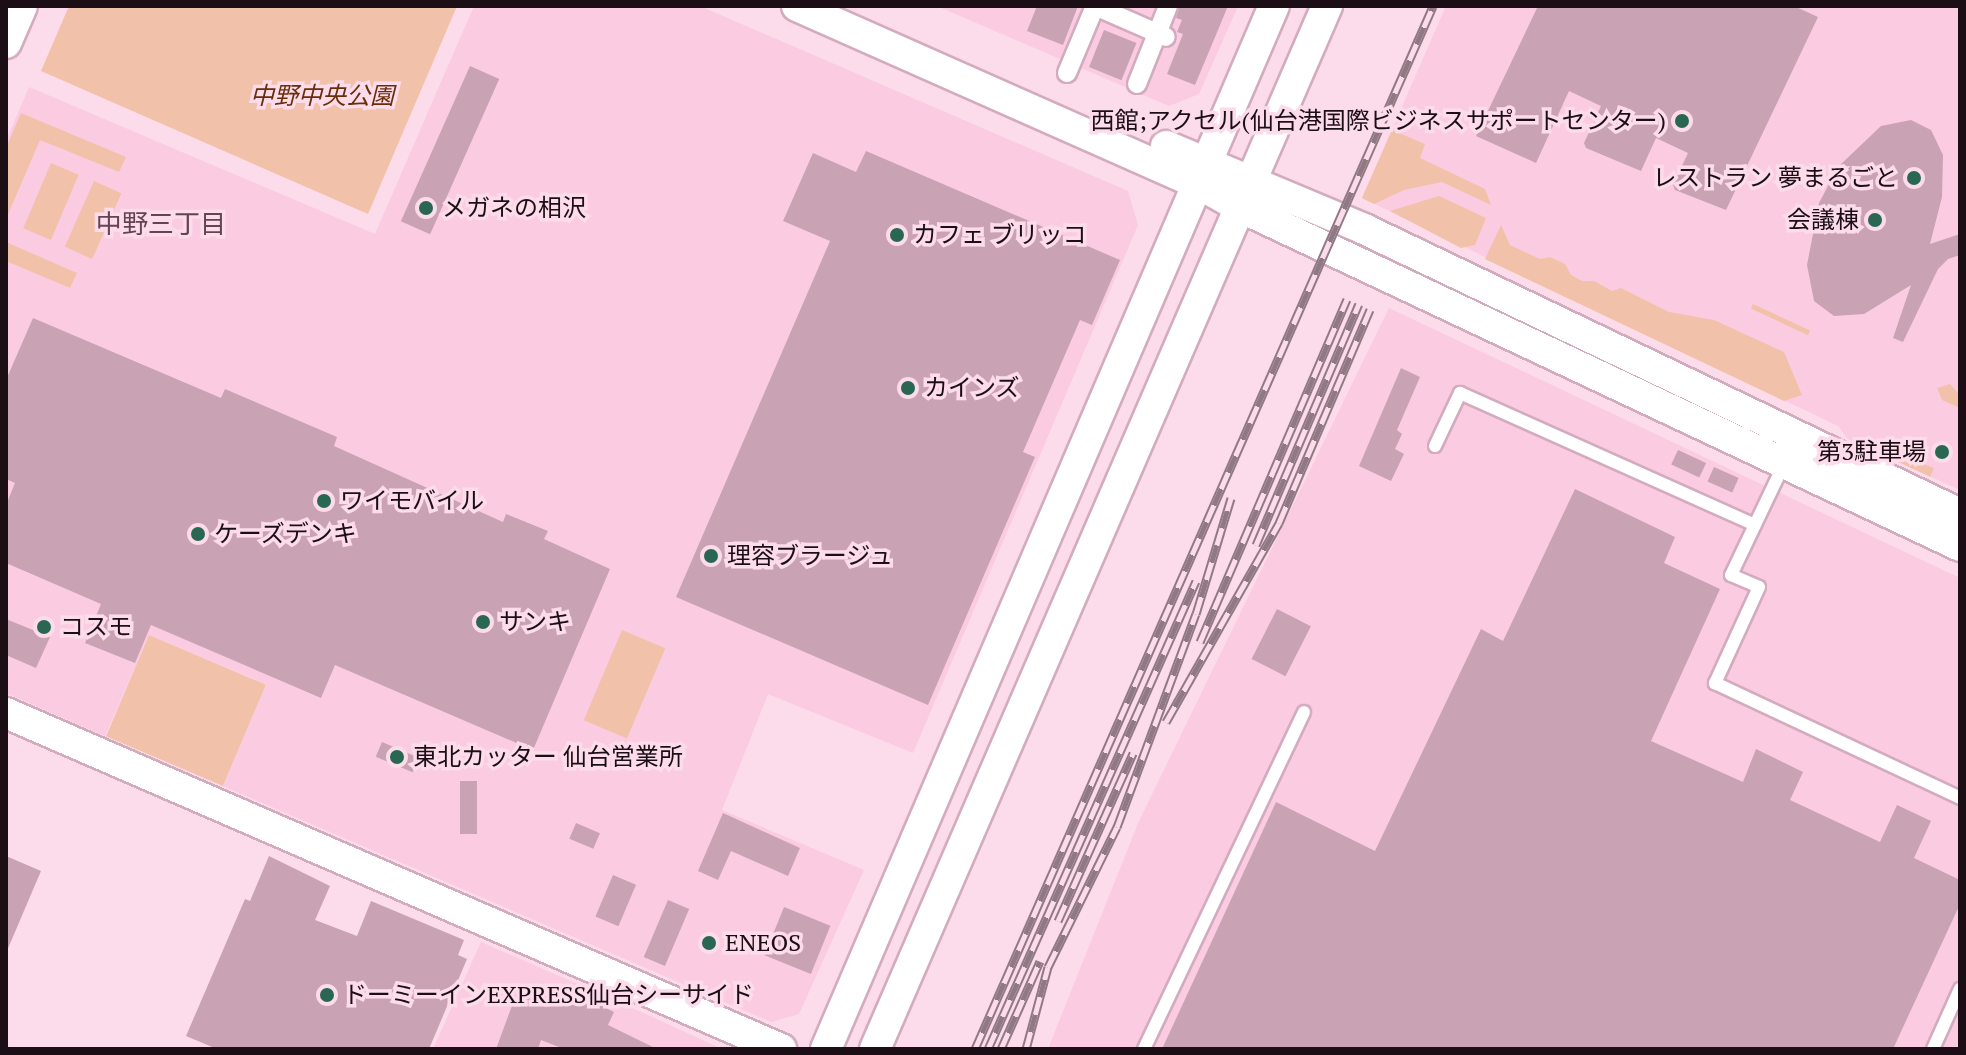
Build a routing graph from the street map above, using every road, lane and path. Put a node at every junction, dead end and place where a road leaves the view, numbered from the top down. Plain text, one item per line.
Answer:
1 (22, 6) edge
2 (797, 6) edge
3 (846, 6) edge
4 (1095, 6) edge
5 (1168, 6) edge
6 (1274, 6) edge
7 (1327, 6) edge
8 (1162, 35) junction
9 (6, 43) edge
10 (1067, 73) dead end
11 (1137, 84) dead end
12 (1202, 174) junction
13 (1246, 193) junction
14 (1435, 446) dead end
15 (1784, 464) junction
16 (1960, 514) edge
17 (1755, 525) junction
18 (1960, 546) edge
19 (1304, 712) dead end
20 (6, 713) edge
21 (1960, 798) edge
22 (1960, 989) edge
23 (781, 1049) edge
24 (826, 1049) edge
25 (875, 1049) edge
26 (1144, 1049) edge
27 (1933, 1049) edge

1 - 9 street
2 - 12 street
3 - 12 street
4 - 8 street
4 - 10 street
5 - 8 street
6 - 12 street
7 - 13 street
8 - 11 street
12 - 13 street
12 - 24 street
13 - 15 street
13 - 16 street
13 - 25 street
14 - 17 lane
15 - 17 lane
15 - 18 street
17 - 21 lane
19 - 26 lane
20 - 23 street
22 - 27 lane

